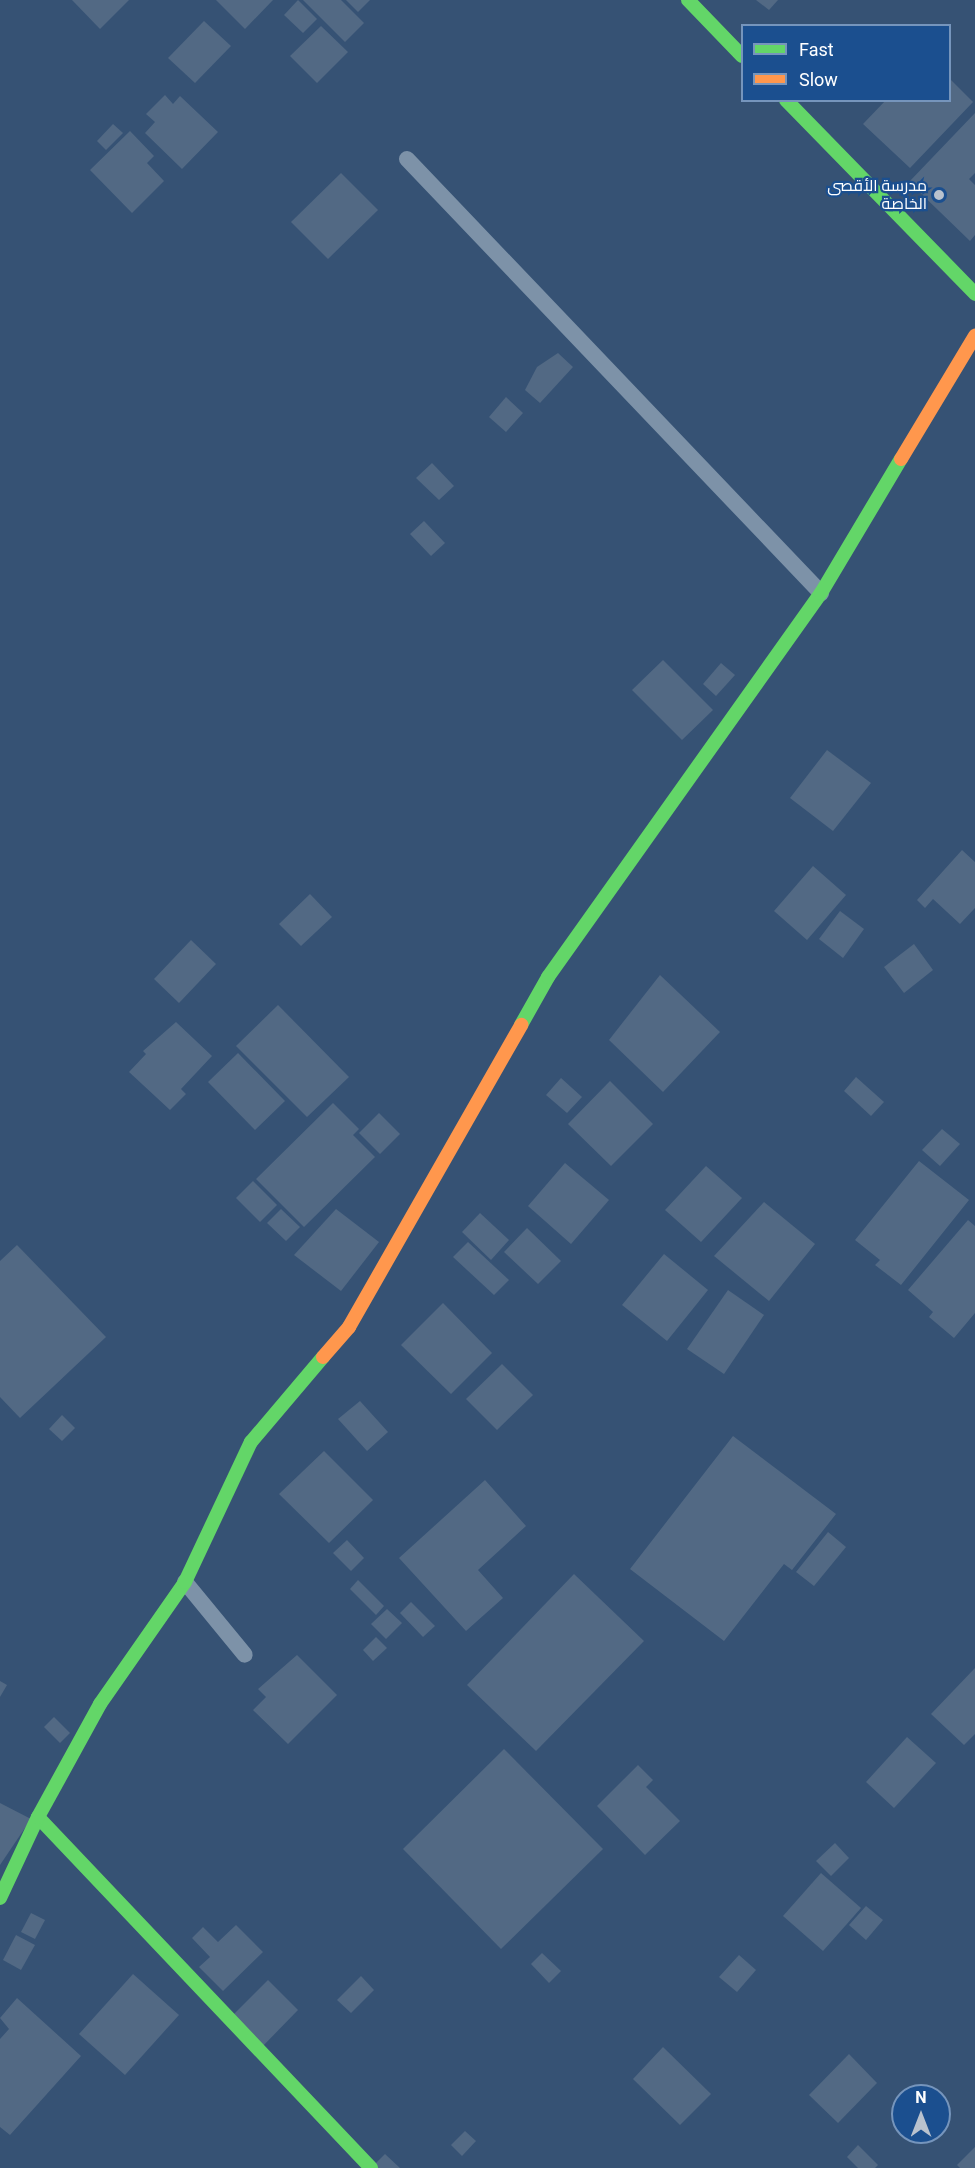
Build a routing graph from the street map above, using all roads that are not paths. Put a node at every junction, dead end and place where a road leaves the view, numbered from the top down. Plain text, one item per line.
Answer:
1 (688, 0) edge
2 (741, 55) edge
3 (788, 102) edge
4 (407, 159) dead end
5 (975, 294) edge
6 (975, 336) edge
7 (822, 593) junction
8 (185, 1582) junction
9 (245, 1655) dead end
10 (38, 1816) junction
11 (0, 1898) edge
12 (371, 2168) edge

1 - 2 street
3 - 5 street
4 - 7 lane
6 - 7 street
7 - 8 street
8 - 9 lane
8 - 10 street
10 - 11 street
10 - 12 street

